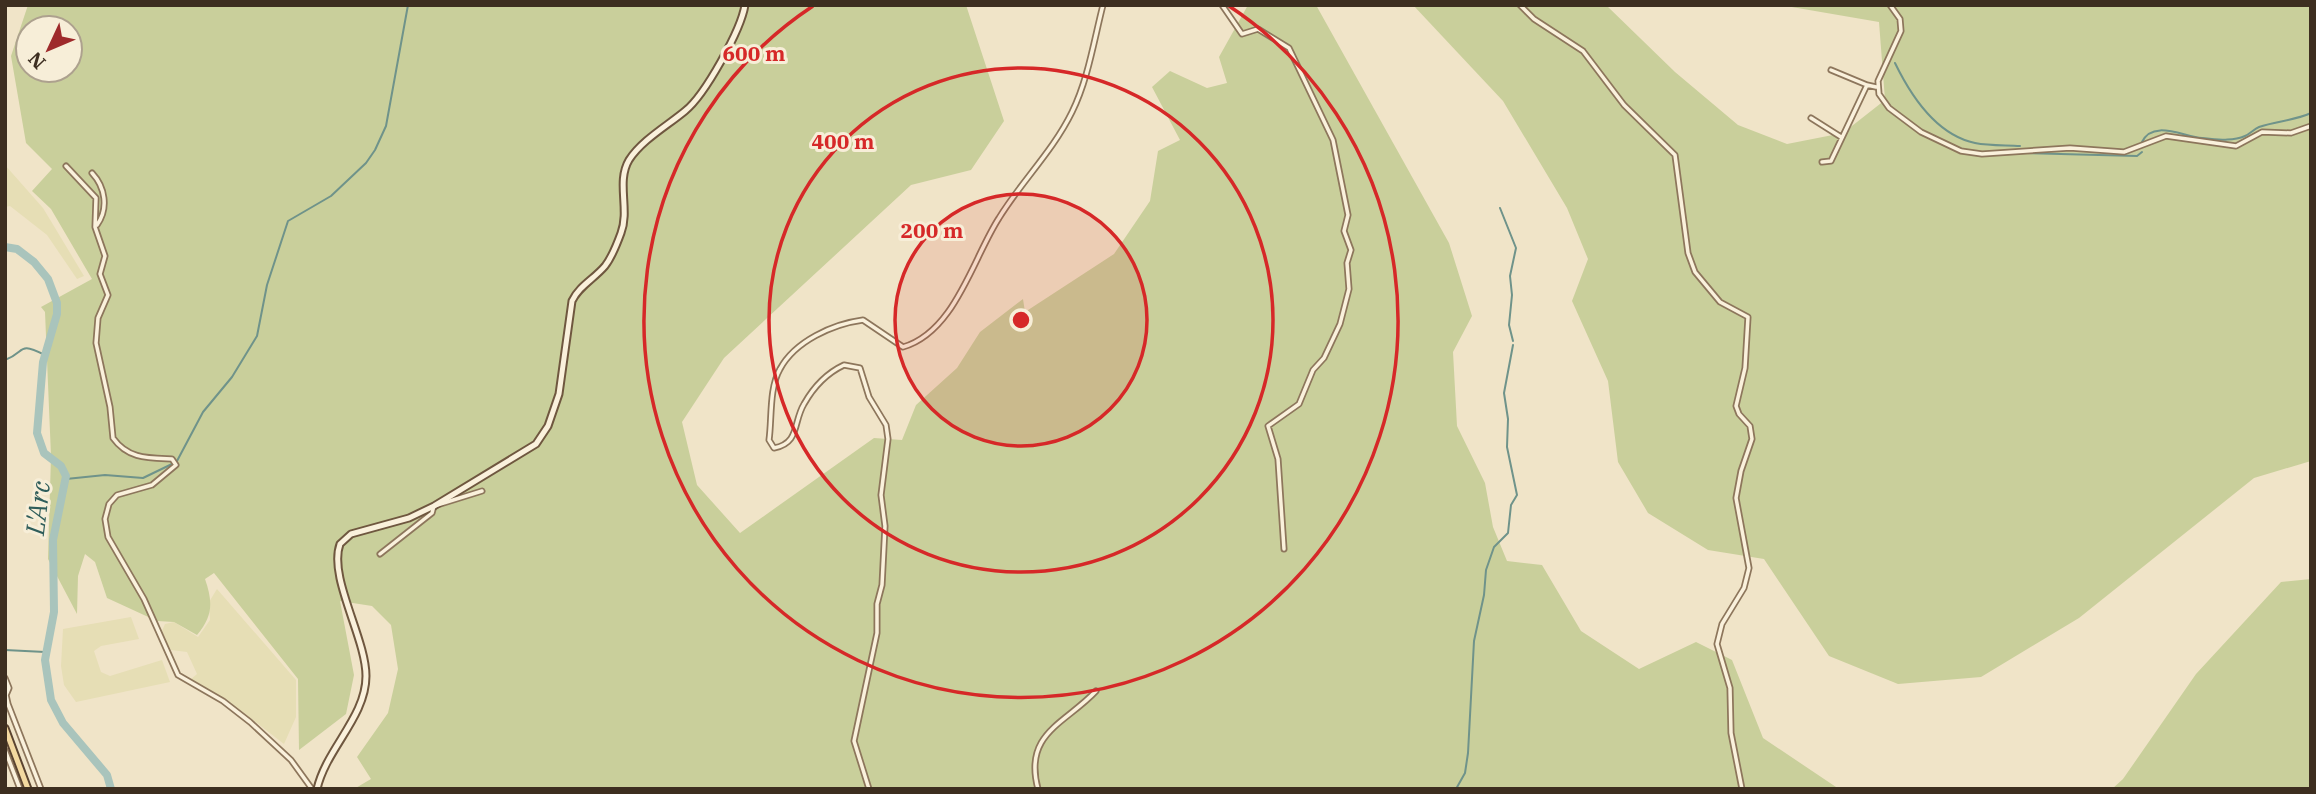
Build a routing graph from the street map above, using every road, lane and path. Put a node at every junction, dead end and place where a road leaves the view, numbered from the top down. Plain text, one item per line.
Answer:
1 (745, 5) edge
2 (1103, 5) edge
3 (1222, 5) edge
4 (1520, 5) edge
5 (1890, 5) edge
6 (1831, 69) dead end
7 (1867, 85) junction
8 (1877, 88) junction
9 (1811, 118) dead end
10 (2311, 127) edge
11 (1842, 137) junction
12 (1822, 162) dead end
13 (66, 166) dead end
14 (92, 173) dead end
15 (96, 227) junction
16 (482, 491) dead end
17 (434, 506) junction
18 (1284, 549) dead end
19 (380, 554) dead end
20 (5, 678) edge
21 (1096, 691) dead end
22 (5, 728) edge
23 (5, 750) edge
24 (312, 788) edge
25 (20, 789) edge
26 (28, 789) edge
27 (41, 789) edge
28 (869, 789) edge
29 (1038, 789) edge
30 (1742, 789) edge

1 - 17 street
2 - 28 street
3 - 18 street
4 - 30 street
5 - 8 street
6 - 7 street
7 - 8 street
7 - 11 street
8 - 10 street
9 - 11 street
11 - 12 street
13 - 15 street
14 - 15 street
15 - 24 street
16 - 17 street
17 - 19 street
17 - 24 street
20 - 27 street
21 - 29 street
22 - 26 main road
23 - 25 street

